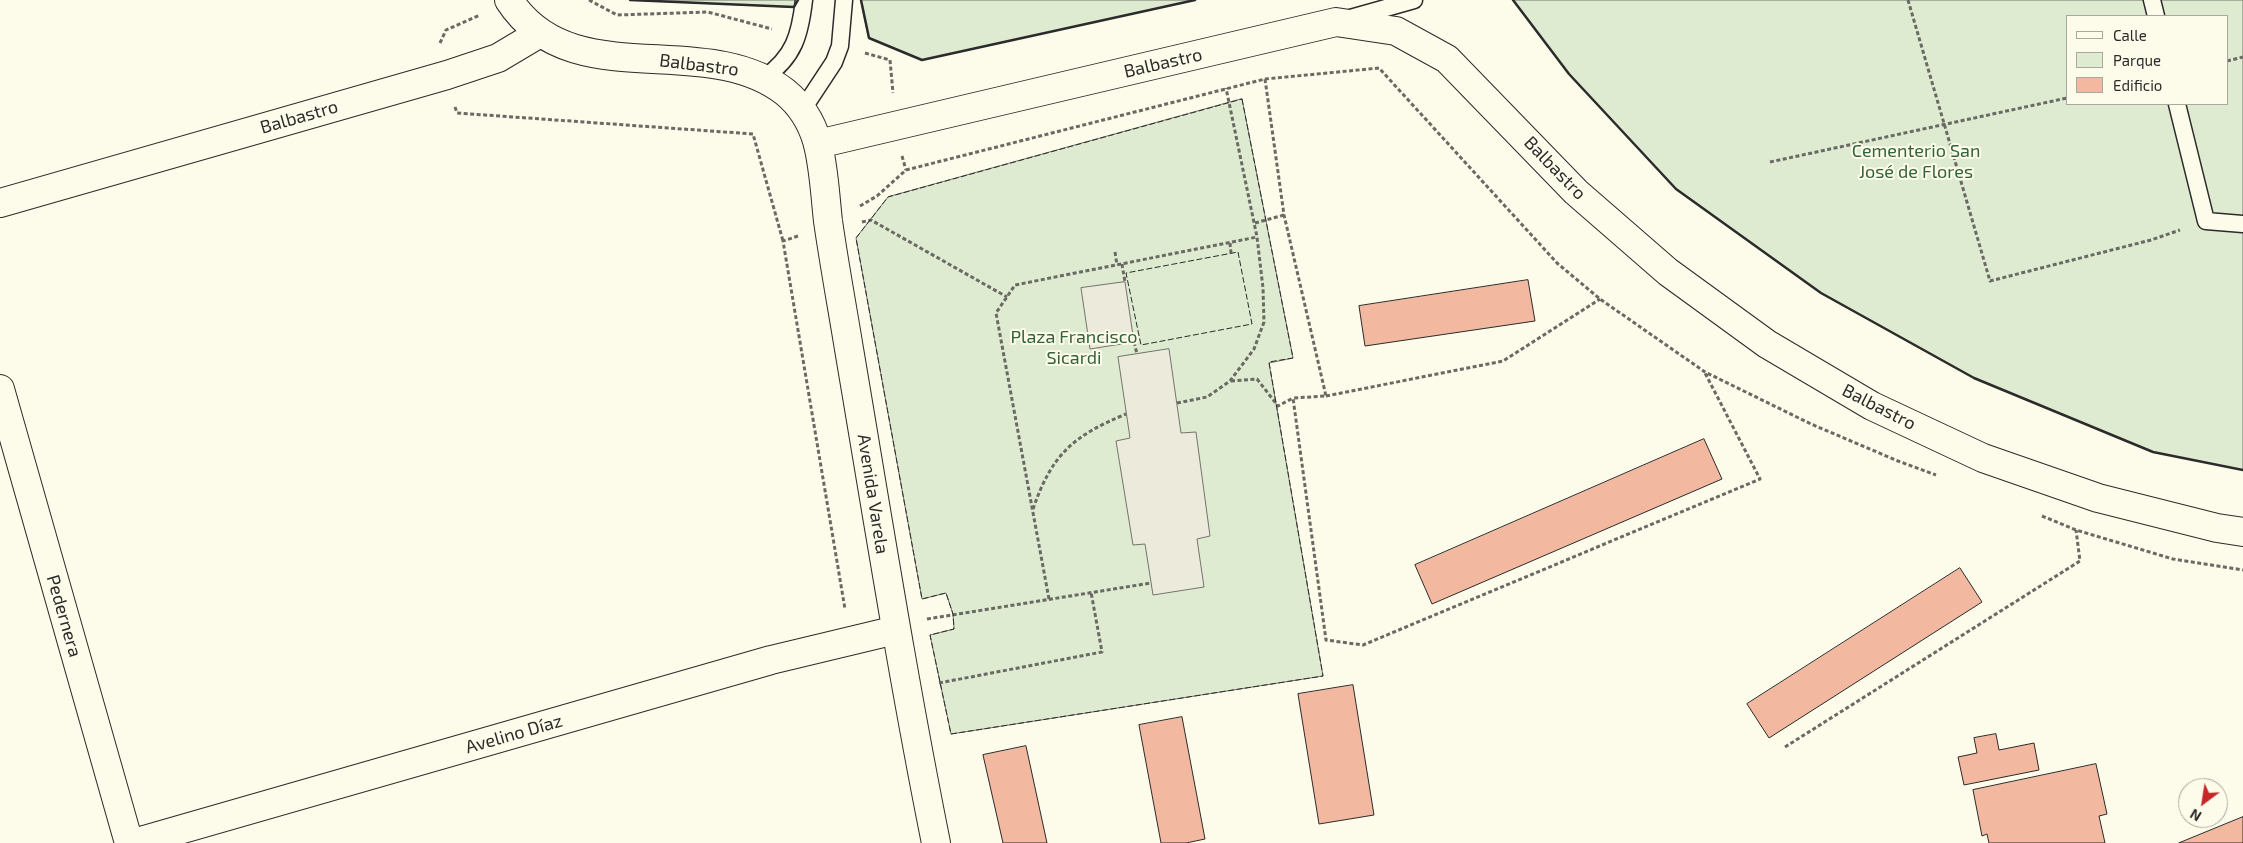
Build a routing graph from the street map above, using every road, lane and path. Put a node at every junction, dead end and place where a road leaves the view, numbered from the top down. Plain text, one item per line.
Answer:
1 (509, 0) edge
2 (804, 0) edge
3 (844, 0) edge
4 (1414, 0) edge
5 (1908, 0) edge
6 (2152, 0) edge
7 (2156, 15) edge
8 (1336, 22) junction
9 (540, 33) junction
10 (2243, 57) edge
11 (2228, 61) edge
12 (1379, 68) dead end
13 (446, 75) junction
14 (764, 78) junction
15 (1265, 79) junction
16 (1226, 88) junction
17 (2066, 98) edge
18 (2177, 105) edge
19 (803, 109) junction
20 (1944, 124) junction
21 (818, 144) junction
22 (1770, 162) dead end
23 (906, 170) dead end
24 (0, 203) edge
25 (1284, 215) junction
26 (2206, 221) junction
27 (857, 223) dead end
28 (1255, 224) junction
29 (2243, 224) edge
30 (1258, 237) junction
31 (783, 241) dead end
32 (1230, 243) junction
33 (1115, 252) dead end
34 (1231, 253) dead end
35 (1122, 264) junction
36 (1117, 265) junction
37 (1125, 282) dead end
38 (1007, 297) junction
39 (1600, 299) dead end
40 (1134, 342) dead end
41 (1137, 354) dead end
42 (1705, 372) dead end
43 (1230, 382) junction
44 (0, 389) edge
45 (1326, 396) junction
46 (1294, 398) junction
47 (1177, 403) dead end
48 (1126, 414) dead end
49 (1032, 511) junction
50 (2076, 530) dead end
51 (2243, 532) edge
52 (1151, 583) dead end
53 (1092, 592) junction
54 (1049, 599) junction
55 (924, 620) dead end
56 (896, 630) junction
57 (905, 692) junction
58 (1785, 747) dead end
59 (129, 843) edge
60 (134, 843) edge
61 (936, 843) edge

1 - 9 street
1 - 13 path
2 - 14 lane
3 - 19 lane
4 - 8 lane
5 - 20 path
6 - 7 lane
8 - 21 street, Balbastro
8 - 51 street, Balbastro
9 - 13 street, Balbastro
9 - 14 street, Balbastro
10 - 11 path
12 - 15 path
13 - 24 street, Balbastro
13 - 31 path
14 - 19 street, Balbastro
15 - 16 path
15 - 25 path
16 - 23 path
16 - 28 path
17 - 20 path
18 - 26 lane
19 - 21 street, Balbastro
20 - 22 path
20 - 26 path
21 - 56 street, Avenida Varela
25 - 28 path
25 - 45 path
26 - 29 lane
27 - 38 path
28 - 30 path
30 - 32 path
30 - 43 path
32 - 34 path
32 - 35 path
33 - 36 path
35 - 36 path
35 - 37 path
36 - 38 path
38 - 49 path
39 - 45 path
40 - 41 path
42 - 46 path
43 - 46 path
43 - 47 path
44 - 59 street, Pedernera
45 - 46 path
48 - 49 path
49 - 54 path
50 - 58 path
52 - 53 path
53 - 54 path
53 - 57 path
54 - 55 path
56 - 57 street, Avenida Varela
56 - 60 street, Avelino Díaz
57 - 61 street, Avenida Varela

